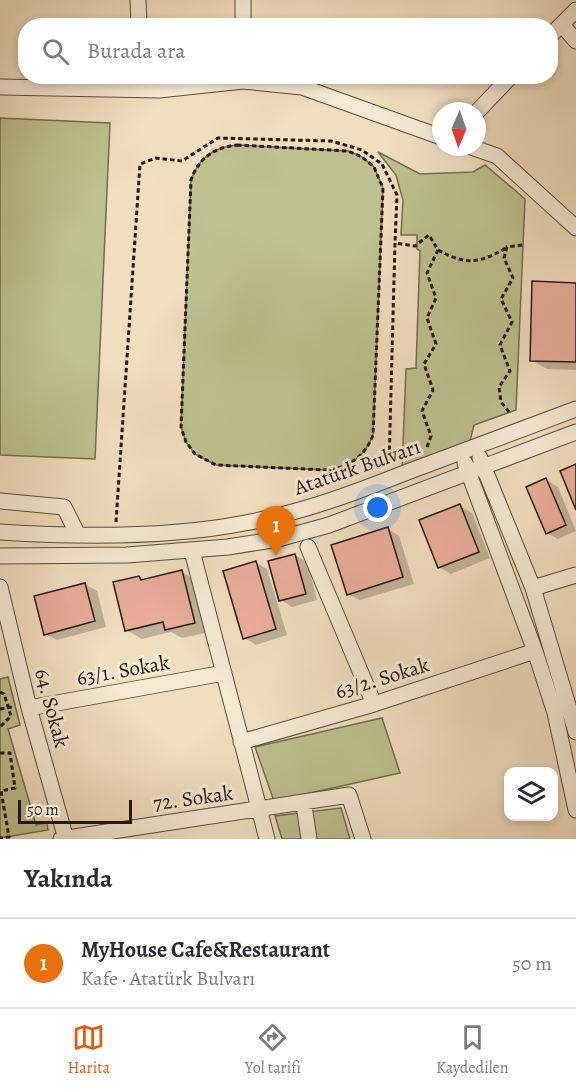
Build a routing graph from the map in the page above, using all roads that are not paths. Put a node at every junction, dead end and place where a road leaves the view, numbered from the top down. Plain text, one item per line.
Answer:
1 (138, 0) edge
2 (243, 0) edge
3 (576, 10) edge
4 (139, 18) edge
5 (243, 18) edge
6 (562, 25) junction
7 (558, 29) edge
8 (576, 40) edge
9 (106, 84) edge
10 (144, 84) edge
11 (205, 84) edge
12 (280, 84) edge
13 (503, 84) edge
14 (0, 87) edge
15 (486, 102) edge
16 (432, 134) edge
17 (486, 152) edge
18 (576, 228) edge
19 (576, 409) edge
20 (576, 432) edge
21 (475, 446) junction
22 (460, 452) junction
23 (483, 466) junction
24 (469, 472) junction
25 (0, 501) edge
26 (0, 532) edge
27 (78, 535) junction
28 (308, 547) dead end
29 (192, 551) junction
30 (0, 556) edge
31 (576, 575) edge
32 (0, 587) edge
33 (533, 588) junction
34 (535, 651) junction
35 (224, 673) junction
36 (374, 704) junction
37 (29, 708) junction
38 (576, 732) edge
39 (241, 742) junction
40 (259, 810) junction
41 (576, 810) edge
42 (305, 812) dead end
43 (64, 839) edge
44 (267, 839) edge
45 (309, 839) edge
46 (363, 839) edge

1 - 4 street
2 - 5 street
3 - 6 street
6 - 7 street
6 - 8 street
9 - 14 street
10 - 11 street
12 - 16 street
13 - 15 street
17 - 18 street
19 - 21 street, Atatürk Bulvarı
20 - 23 street, Atatürk Bulvarı
21 - 22 street, Atatürk Bulvarı
21 - 23 street
22 - 24 street
22 - 27 street, Atatürk Bulvarı
23 - 24 street, Atatürk Bulvarı
23 - 33 street
24 - 29 street, Atatürk Bulvarı
24 - 34 street
25 - 27 street
26 - 27 street, Atatürk Bulvarı
28 - 36 street
29 - 30 street, Atatürk Bulvarı
29 - 35 street
31 - 33 street
32 - 37 street, 64. Sokak
33 - 38 street
34 - 36 street, 63/2. Sokak
34 - 41 street
35 - 37 street, 63/1. Sokak
35 - 39 street
36 - 39 street, 63/2. Sokak
37 - 43 street, 64. Sokak
39 - 40 street
40 - 43 street, 72. Sokak
40 - 44 street
40 - 46 street, 72. Sokak
42 - 45 street

